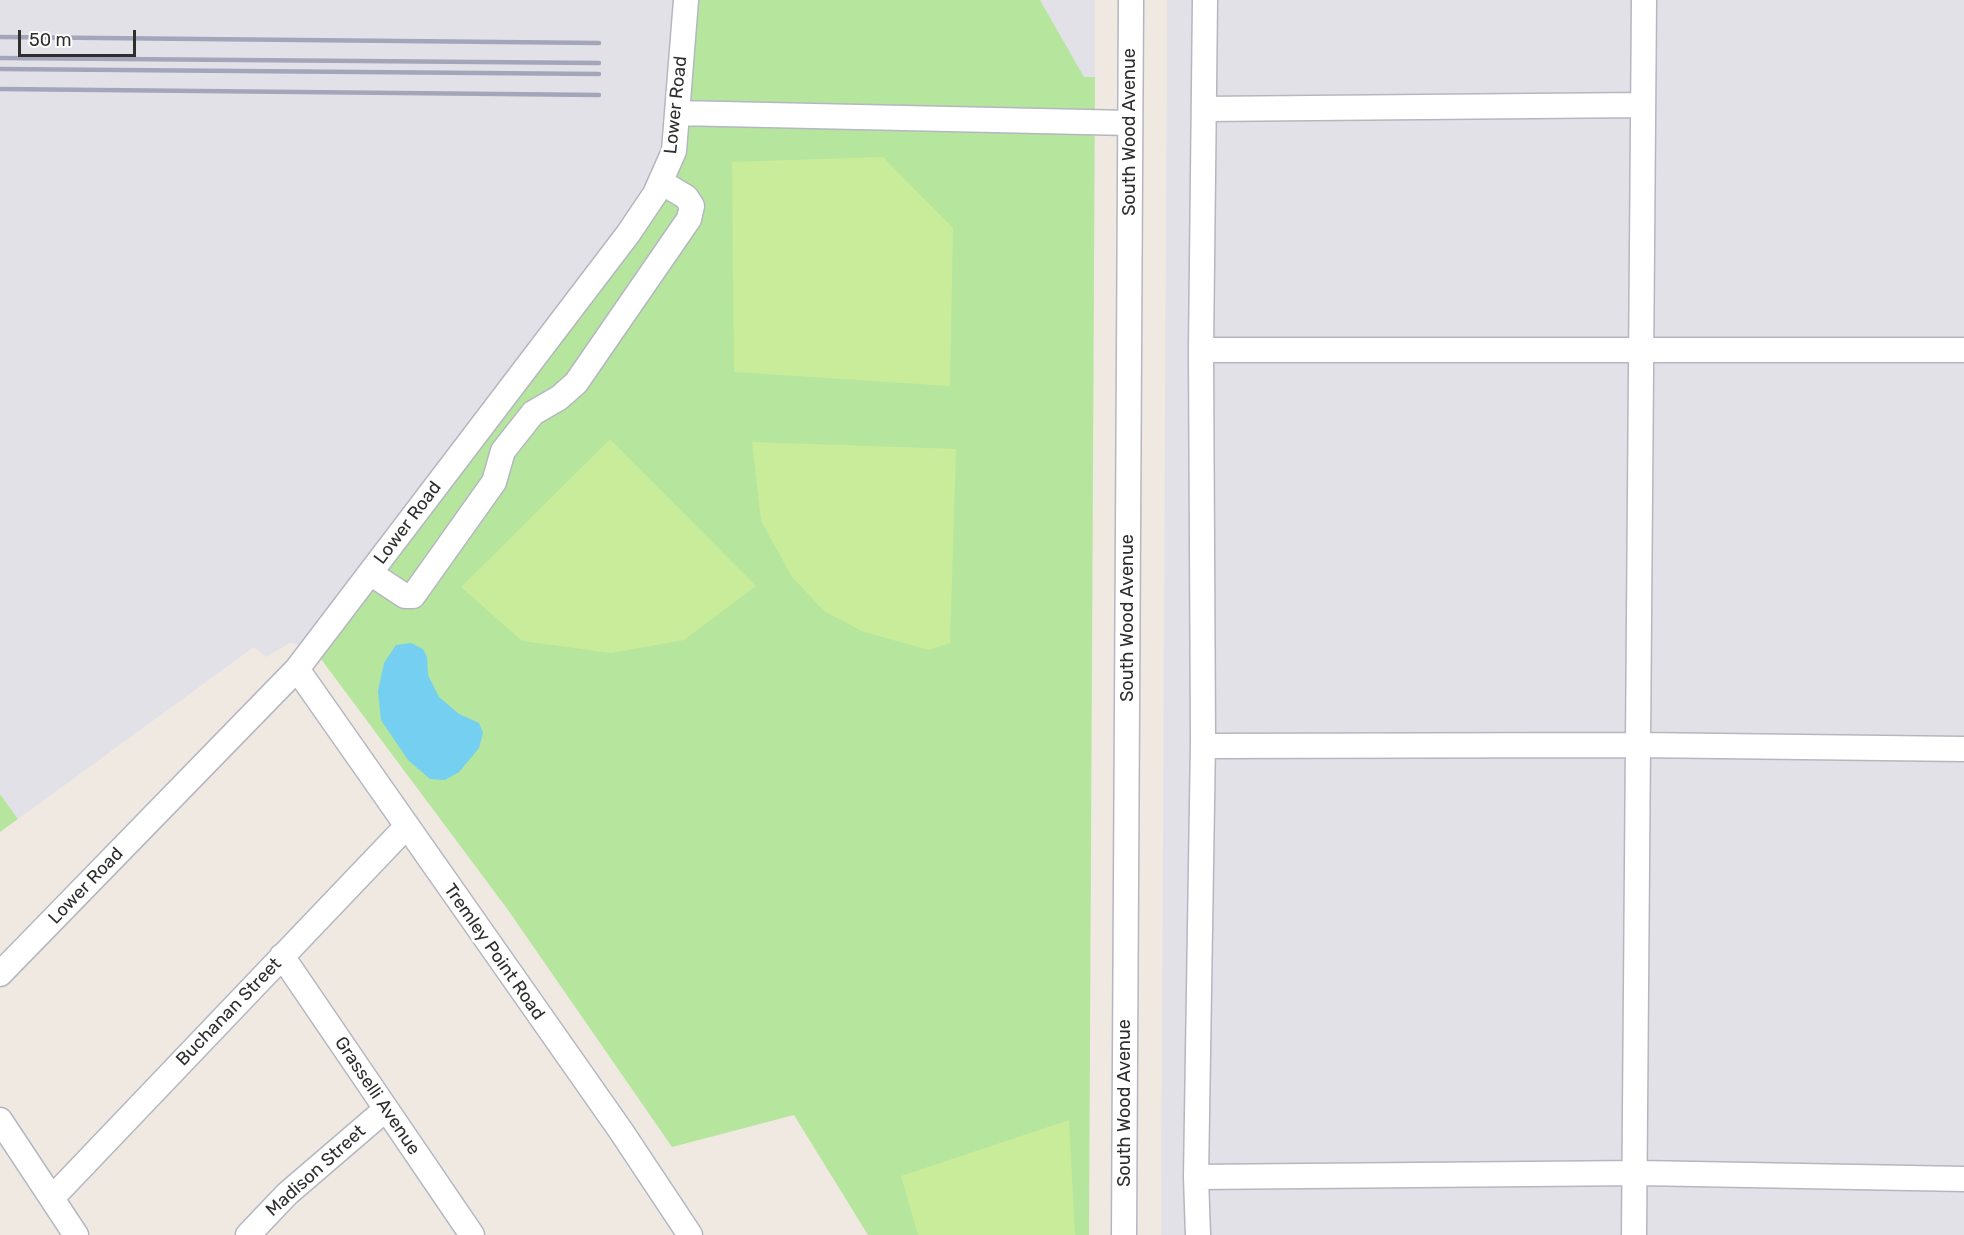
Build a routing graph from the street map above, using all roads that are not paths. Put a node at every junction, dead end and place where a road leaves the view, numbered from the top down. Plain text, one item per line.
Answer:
1 (686, 0) edge
2 (1131, 0) edge
3 (1205, 0) edge
4 (1644, 0) edge
5 (1642, 105) junction
6 (1204, 109) junction
7 (677, 114) junction
8 (1130, 123) junction
9 (661, 182) junction
10 (1640, 348) junction
11 (1201, 350) junction
12 (1964, 350) edge
13 (370, 573) junction
14 (297, 669) junction
15 (1638, 745) junction
16 (1203, 746) junction
17 (1964, 749) edge
18 (406, 827) junction
19 (282, 956) junction
20 (0, 974) edge
21 (386, 1109) junction
22 (0, 1120) edge
23 (1635, 1173) junction
24 (1196, 1177) junction
25 (1964, 1179) edge
26 (53, 1197) junction
27 (76, 1235) edge
28 (248, 1235) edge
29 (472, 1235) edge
30 (690, 1235) edge
31 (1124, 1235) edge
32 (1198, 1235) edge
33 (1634, 1235) edge

1 - 7 street, Lower Road
2 - 8 street, South Wood Avenue
3 - 6 street
4 - 5 street
5 - 6 street
5 - 10 street
6 - 11 street
7 - 8 street
7 - 9 street, Lower Road
8 - 31 street, South Wood Avenue
9 - 13 street, Lower Road
9 - 13 street
10 - 11 street
10 - 12 street
10 - 15 street
11 - 16 street
13 - 14 street, Lower Road
14 - 18 street, Tremley Point Road
14 - 20 street, Lower Road
15 - 16 street
15 - 17 street
15 - 23 street
16 - 24 street
18 - 19 street, Buchanan Street
18 - 30 street, Tremley Point Road
19 - 21 street, Grasselli Avenue
19 - 26 street, Buchanan Street
21 - 28 street, Madison Street
21 - 29 street, Grasselli Avenue
22 - 26 street
23 - 24 street
23 - 25 street
23 - 33 street
24 - 32 street
26 - 27 street

